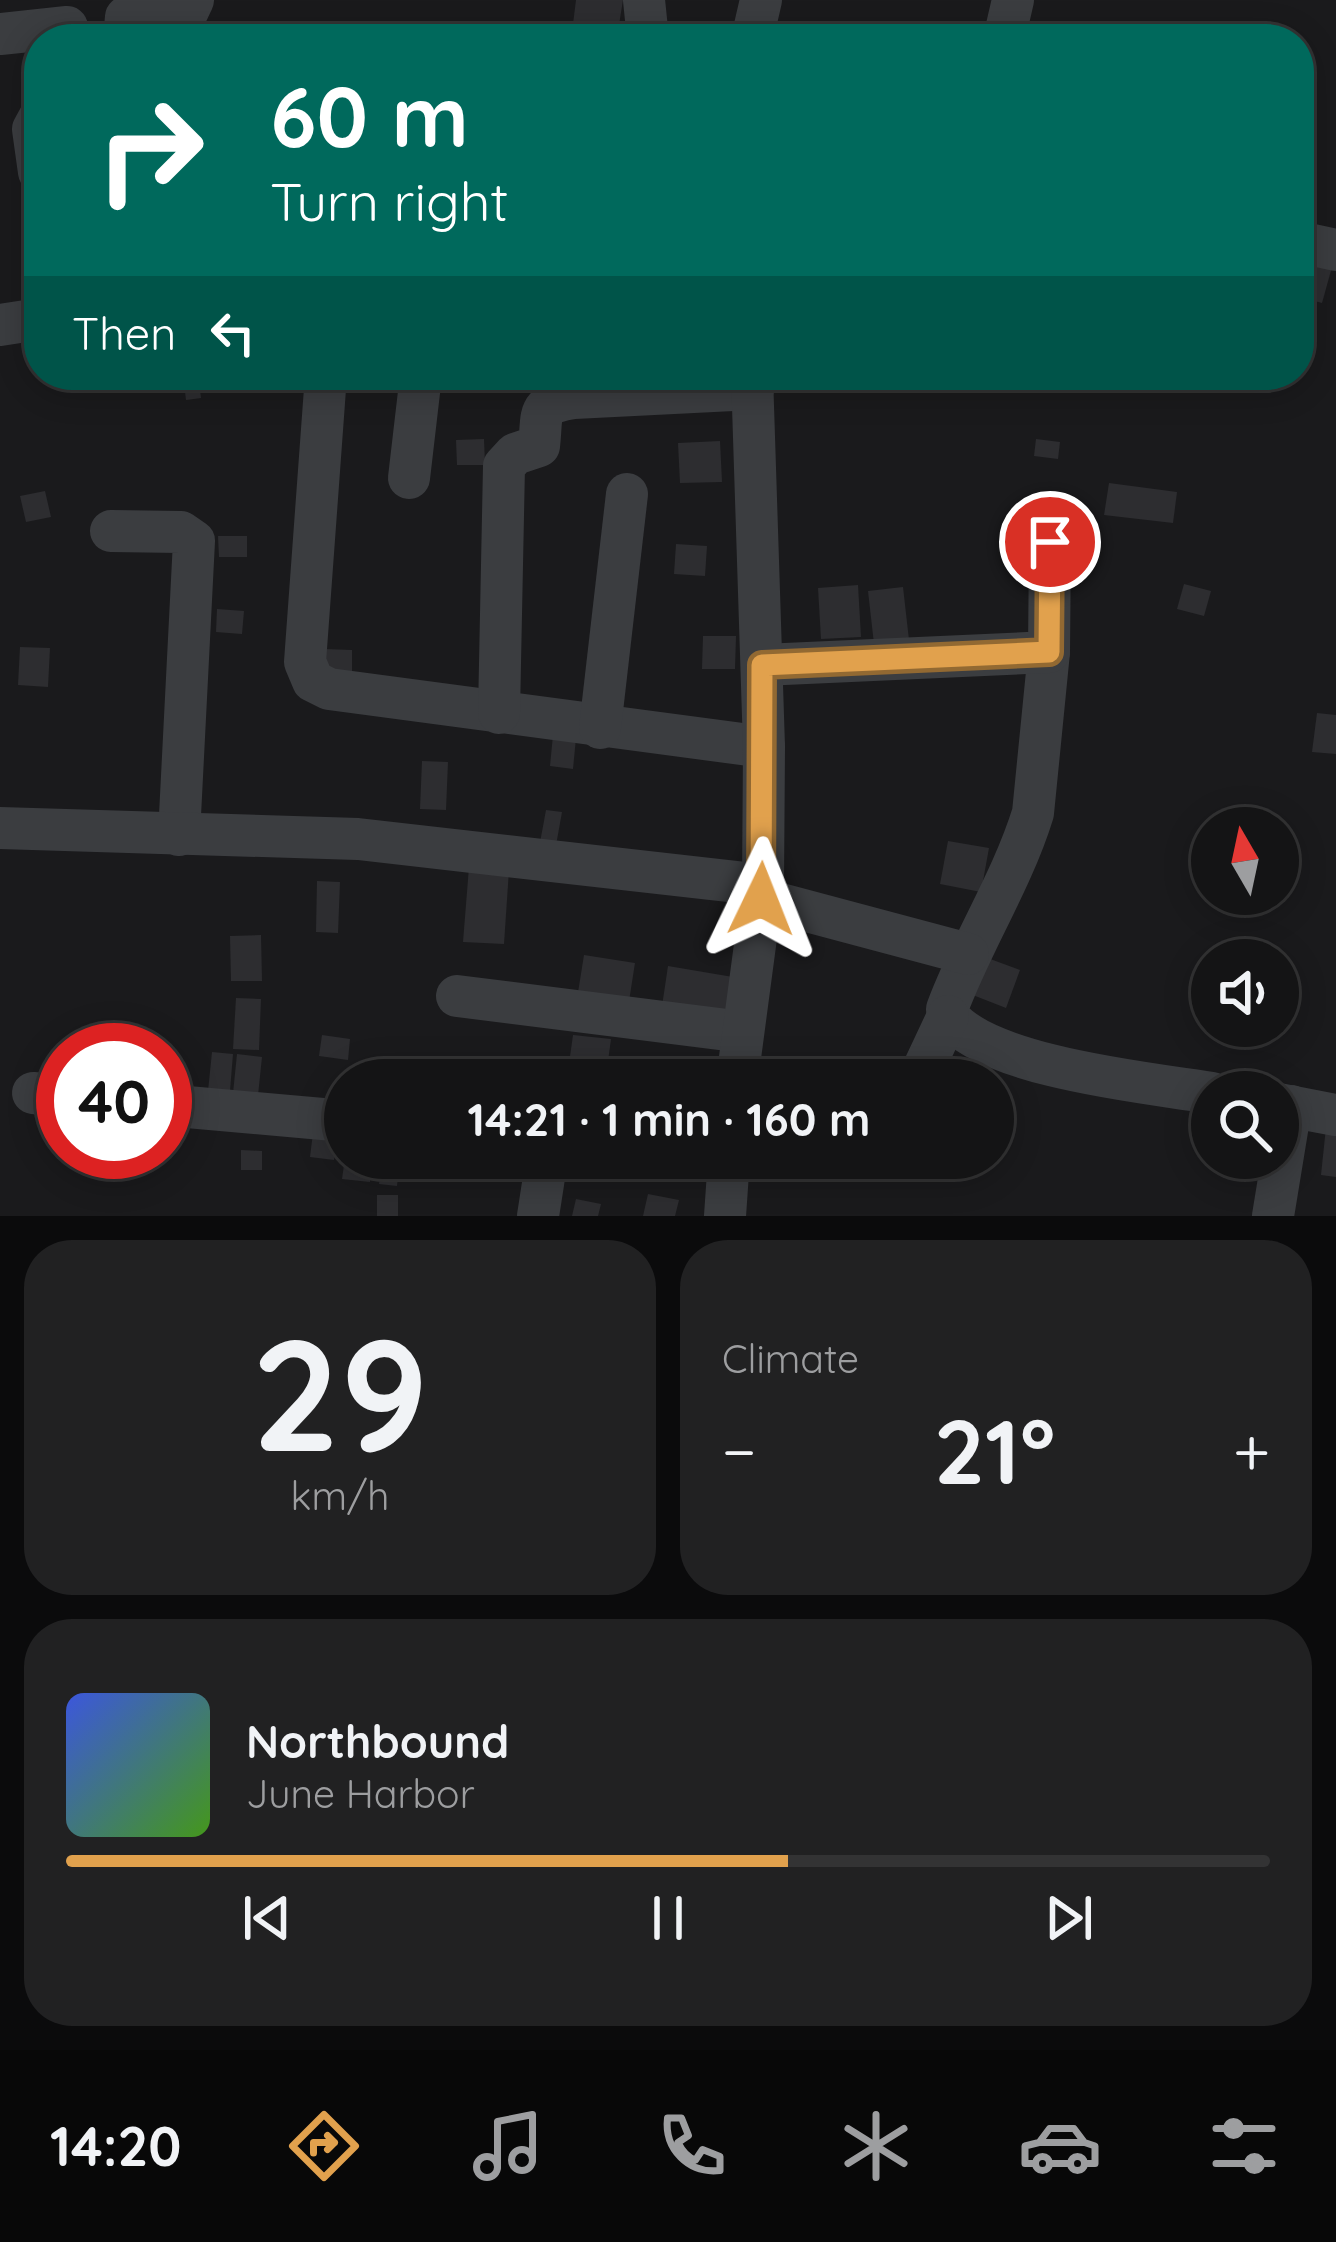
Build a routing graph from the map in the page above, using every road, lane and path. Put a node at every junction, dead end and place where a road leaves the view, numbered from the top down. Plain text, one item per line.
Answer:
1 (194, 0) edge
2 (125, 24) edge
3 (325, 390) edge
4 (419, 390) edge
5 (664, 390) edge
6 (753, 390) edge
7 (409, 478) dead end
8 (627, 494) dead end
9 (111, 531) dead end
10 (1050, 542) dead end
11 (1049, 652) junction
12 (762, 665) junction
13 (499, 713) junction
14 (601, 728) junction
15 (764, 747) junction
16 (0, 828) edge
17 (179, 835) junction
18 (762, 892) junction
19 (968, 954) junction
20 (457, 996) dead end
21 (948, 1016) junction
22 (743, 1032) junction
23 (739, 1059) edge
24 (928, 1059) edge
25 (1191, 1089) edge
26 (192, 1107) edge
27 (1299, 1108) edge
28 (1336, 1115) edge
29 (324, 1119) edge
30 (544, 1179) edge
31 (728, 1179) edge
32 (1277, 1179) edge
33 (538, 1216) edge
34 (725, 1216) edge
35 (1273, 1216) edge

1 - 2 street
3 - 13 street
4 - 7 street
5 - 13 street
6 - 12 street
8 - 14 street
9 - 17 street
10 - 11 street
11 - 12 street
11 - 19 street
12 - 15 street
13 - 14 street
14 - 15 street
15 - 18 street
16 - 17 street
17 - 18 street
18 - 19 street
18 - 22 street
19 - 21 street
20 - 22 street
21 - 24 street
21 - 25 street
22 - 23 street
26 - 29 street
27 - 28 street
30 - 33 street
31 - 34 street
32 - 35 street

